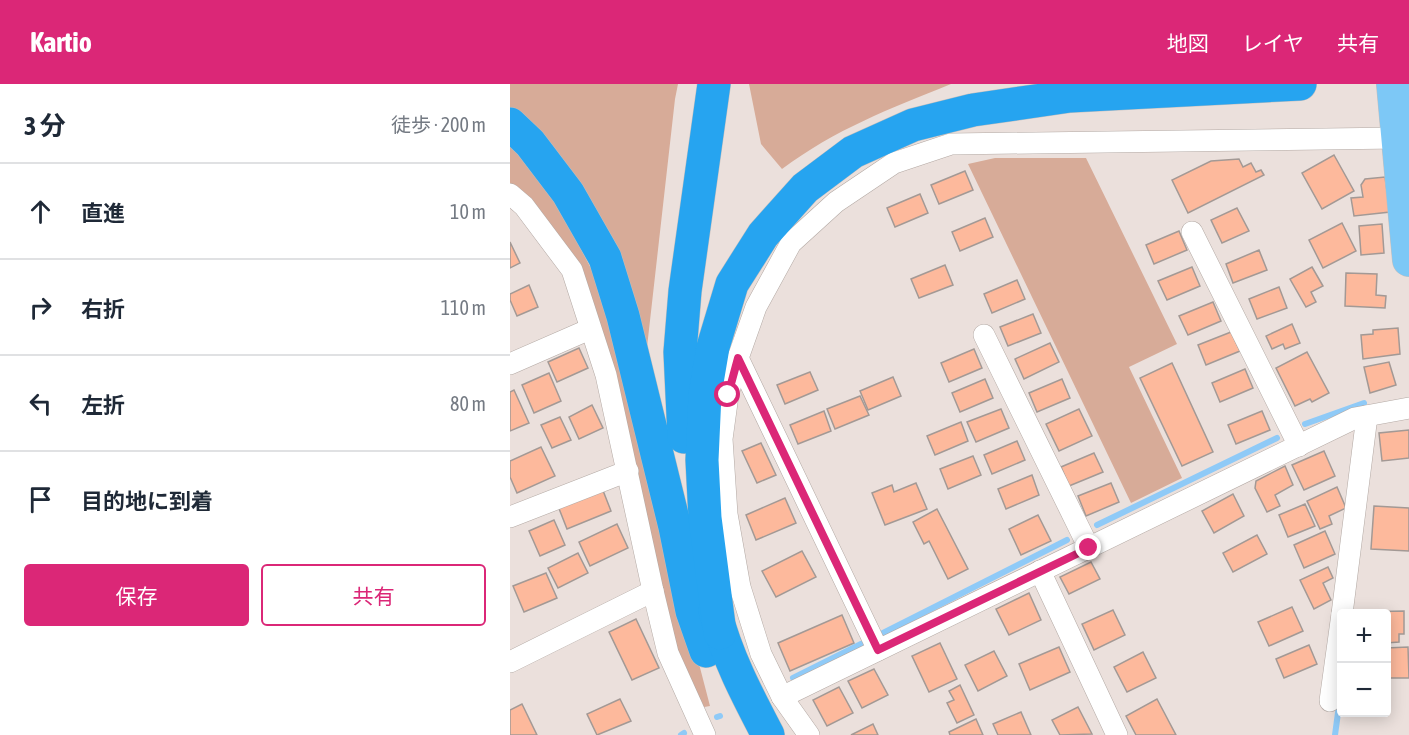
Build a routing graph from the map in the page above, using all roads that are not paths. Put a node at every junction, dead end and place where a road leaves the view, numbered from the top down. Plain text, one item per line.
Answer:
1 (693, 84) edge
2 (714, 84) edge
3 (1300, 84) edge
4 (1399, 96) edge
5 (510, 124) edge
6 (1398, 138) junction
7 (514, 204) edge
8 (1192, 232) dead end
9 (1409, 260) edge
10 (590, 329) junction
11 (984, 335) dead end
12 (738, 358) junction
13 (510, 364) edge
14 (1409, 408) edge
15 (1367, 416) junction
16 (1299, 446) junction
17 (628, 471) junction
18 (510, 517) edge
19 (675, 527) junction
20 (1089, 548) junction
21 (1040, 571) junction
22 (653, 591) junction
23 (1342, 609) edge
24 (720, 633) junction
25 (1337, 646) edge
26 (878, 650) junction
27 (510, 662) edge
28 (782, 697) junction
29 (1330, 701) dead end
30 (705, 735) edge
31 (744, 735) edge
32 (768, 735) edge
33 (809, 735) edge
34 (1117, 735) edge

1 - 19 highway
2 - 24 highway
3 - 24 highway
4 - 6 main road
5 - 19 highway
6 - 9 main road
6 - 12 street
7 - 10 street
8 - 16 street
10 - 13 street
10 - 17 street
11 - 20 street
12 - 26 street
12 - 28 street
14 - 15 street
15 - 16 street
15 - 23 street
16 - 20 street
17 - 18 street
17 - 22 street
19 - 31 highway
20 - 21 street
21 - 26 street
21 - 34 street
22 - 27 street
22 - 30 street
24 - 32 highway
25 - 29 street
26 - 28 street
28 - 33 street

